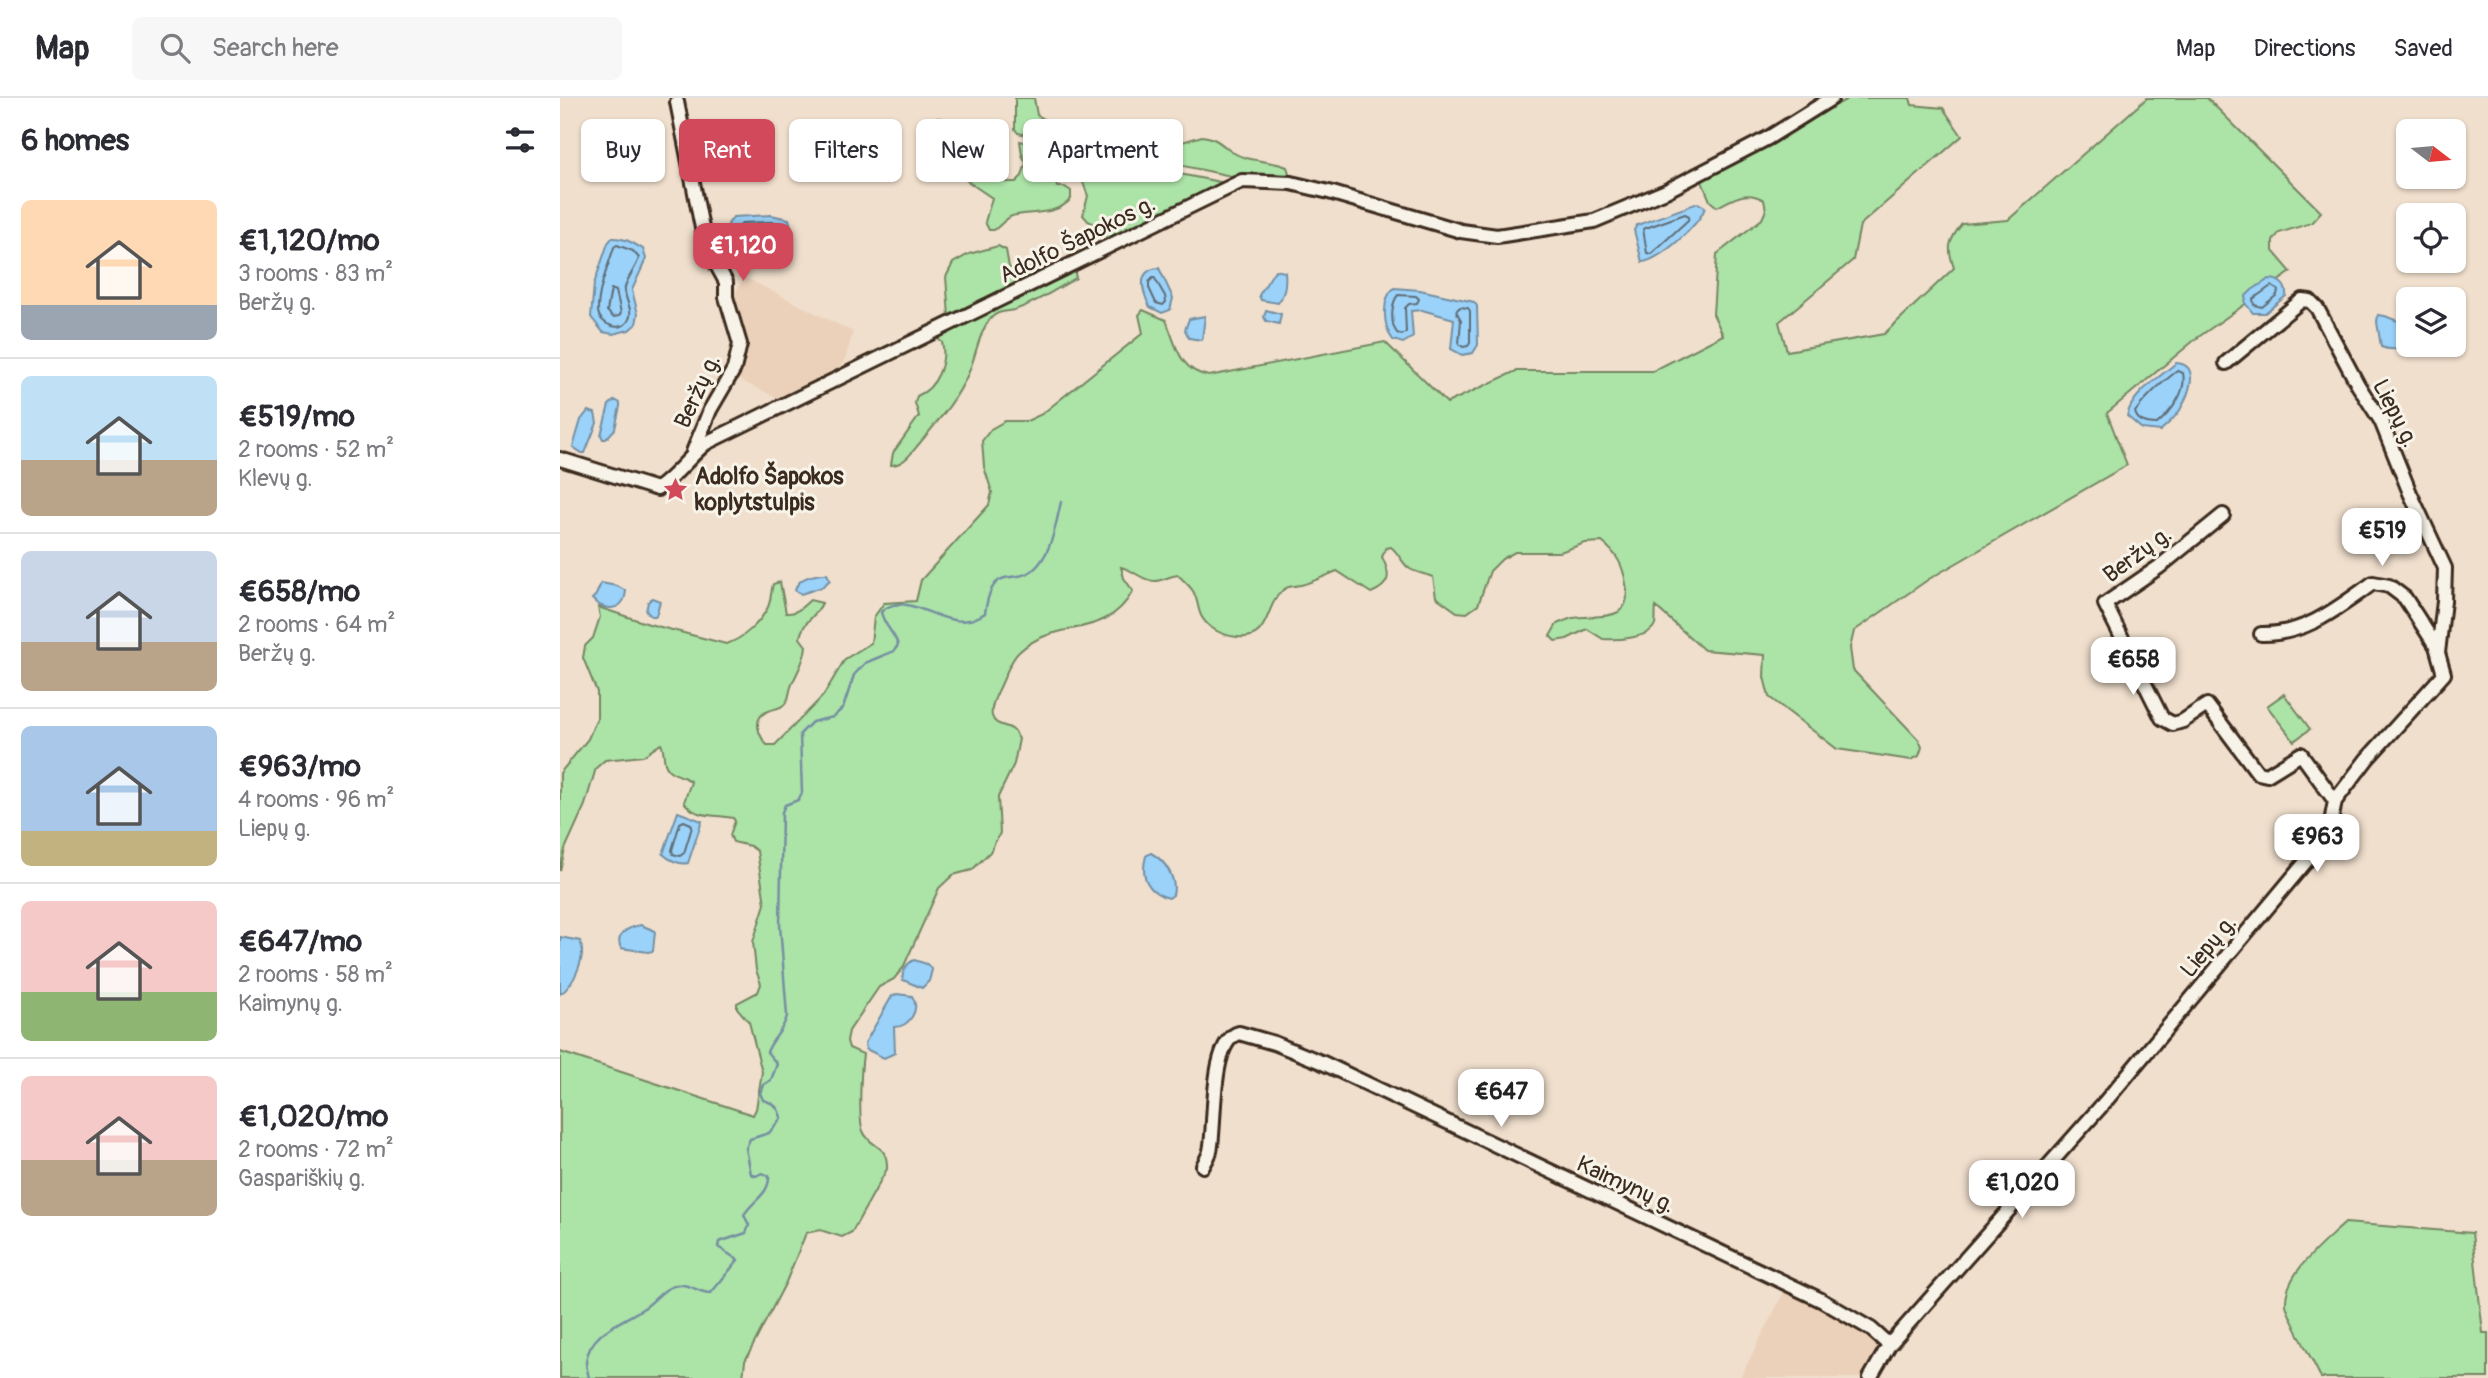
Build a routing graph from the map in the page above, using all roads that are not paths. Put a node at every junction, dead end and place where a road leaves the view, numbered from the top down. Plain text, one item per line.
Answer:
1 (1832, 98) edge
2 (677, 102) dead end
3 (2226, 363) dead end
4 (691, 455) junction
5 (560, 459) edge
6 (2223, 515) dead end
7 (2261, 634) dead end
8 (2438, 653) junction
9 (2335, 801) junction
10 (1203, 1166) dead end
11 (1889, 1345) junction
12 (1870, 1378) edge

1 - 4 street, Adolfo Šapokos g.
2 - 4 street, Beržų g.
3 - 8 street, Liepų g.
4 - 5 street, Adolfo Šapokos g.
6 - 9 street, Beržų g.
7 - 8 street
8 - 9 street, Liepų g.
9 - 11 street, Liepų g.
10 - 11 street, Kaimynų g.
11 - 12 street, Liepų g.

